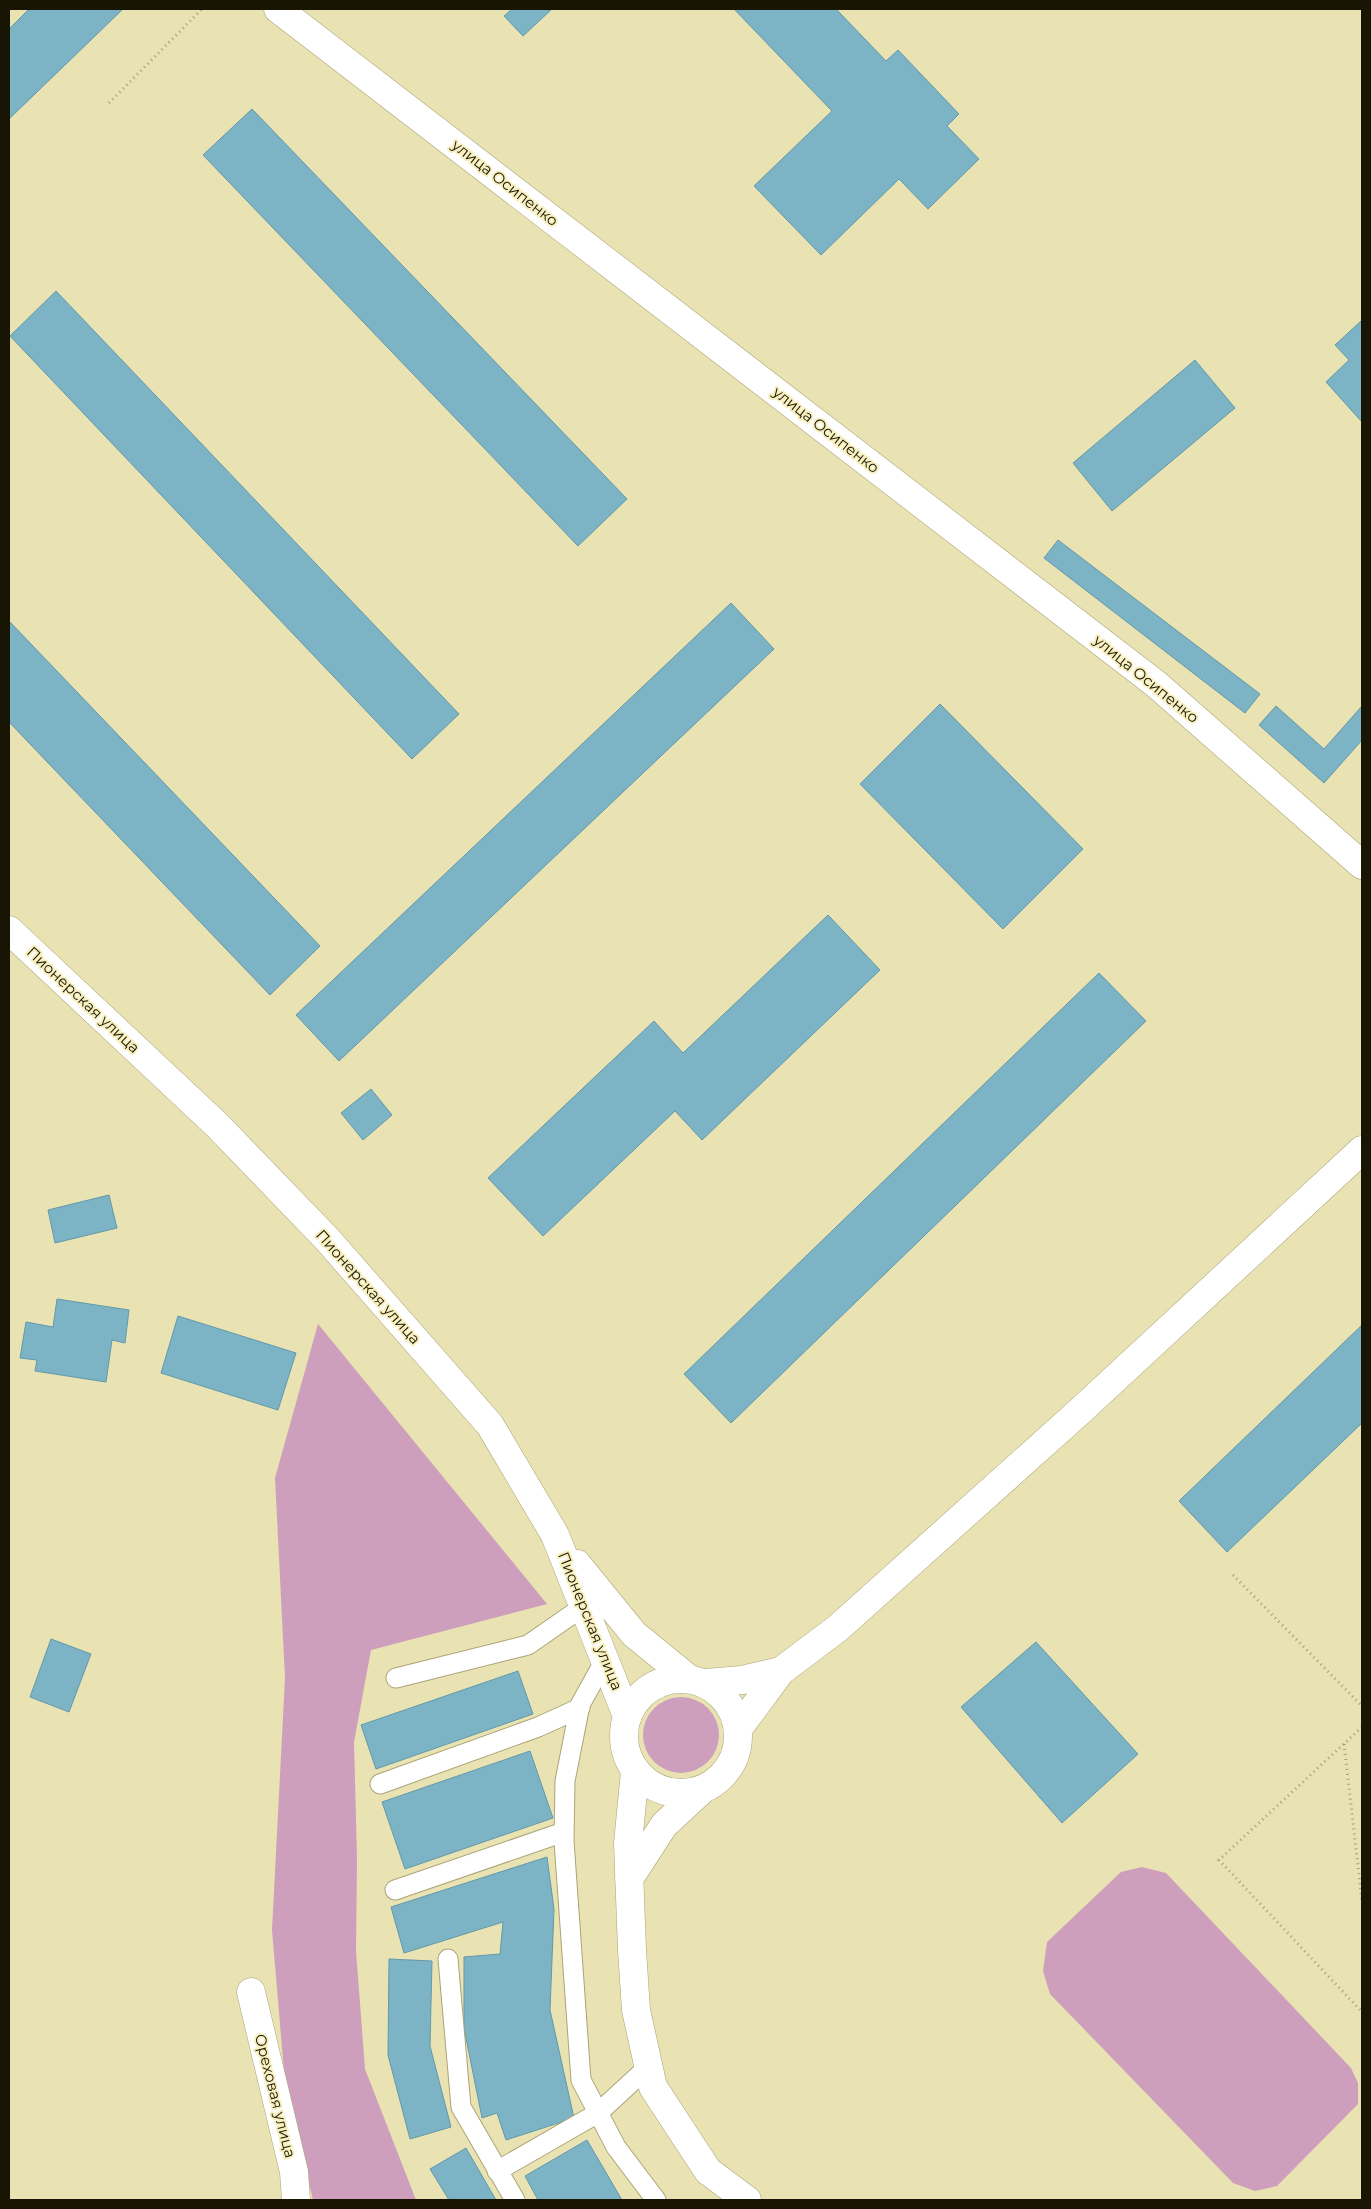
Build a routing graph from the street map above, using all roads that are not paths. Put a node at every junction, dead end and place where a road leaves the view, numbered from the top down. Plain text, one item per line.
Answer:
1 (278, 9) edge
2 (1362, 865) edge
3 (9, 930) edge
4 (1362, 1150) edge
5 (555, 1535) junction
6 (584, 1606) junction
7 (605, 1660) junction
8 (781, 1671) junction
9 (396, 1678) dead end
10 (697, 1681) junction
11 (580, 1708) junction
12 (627, 1716) junction
13 (738, 1729) junction
14 (635, 1771) junction
15 (380, 1784) dead end
16 (703, 1789) junction
17 (564, 1832) junction
18 (630, 1879) junction
19 (395, 1890) dead end
20 (448, 1959) dead end
21 (250, 1992) dead end
22 (648, 2067) junction
23 (598, 2113) junction
24 (497, 2171) junction
25 (296, 2200) edge
26 (515, 2200) edge
27 (656, 2200) edge
28 (747, 2200) edge

1 - 2 street, улица Осипенко
3 - 5 street, Пионерская улица
4 - 8 street
5 - 6 street, Пионерская улица
5 - 10 street
6 - 7 street, Пионерская улица
6 - 9 lane
7 - 11 lane
7 - 12 street, Пионерская улица
8 - 10 street
8 - 13 street
10 - 12 street
10 - 13 street
11 - 15 lane
11 - 17 lane
12 - 14 street
13 - 16 street
14 - 16 street
14 - 18 street
16 - 18 street
17 - 19 lane
17 - 23 lane
18 - 22 street
20 - 24 lane
21 - 25 street, Ореховая улица
22 - 23 lane
22 - 28 street
23 - 24 lane
23 - 27 lane
24 - 26 lane

